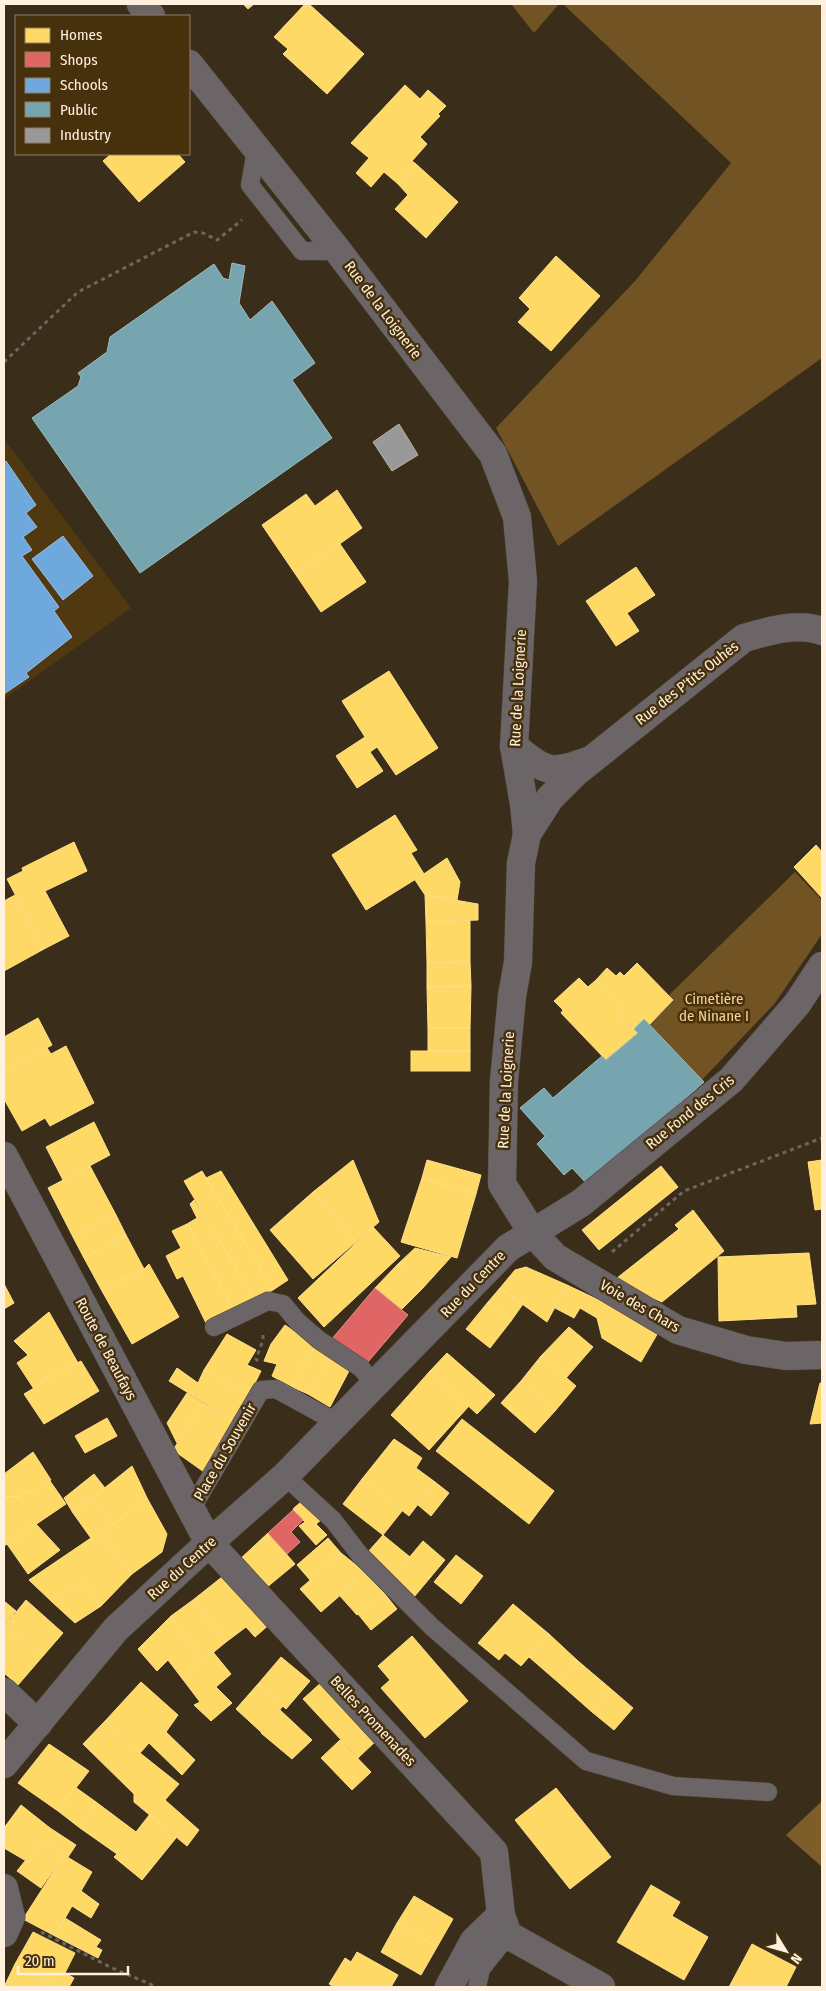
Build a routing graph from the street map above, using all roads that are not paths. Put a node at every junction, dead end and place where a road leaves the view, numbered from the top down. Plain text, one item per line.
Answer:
1 (141, 4) edge
2 (150, 15) edge
3 (190, 65) edge
4 (256, 150) junction
5 (338, 250) junction
6 (822, 631) edge
7 (514, 746) junction
8 (591, 760) junction
9 (527, 834) junction
10 (822, 966) edge
11 (4, 1156) edge
12 (532, 1232) junction
13 (214, 1327) dead end
14 (822, 1356) edge
15 (375, 1385) junction
16 (338, 1423) junction
17 (285, 1476) junction
18 (191, 1510) junction
19 (209, 1543) junction
20 (4, 1692) edge
21 (38, 1724) junction
22 (4, 1764) edge
23 (768, 1792) dead end
24 (4, 1888) edge
25 (8, 1925) edge
26 (505, 1925) junction
27 (449, 1987) edge
28 (477, 1987) edge
29 (601, 1987) edge

1 - 2 street
3 - 4 street, Rue de la Loignerie
4 - 5 street, Rue de la Loignerie
4 - 5 lane, Rue de la Loignerie
5 - 7 street, Rue de la Loignerie
6 - 8 street, Rue des P'tits Ouhès
7 - 8 street, Rue des P'tits Ouhès
7 - 9 street, Rue de la Loignerie
8 - 9 street, Rue des P'tits Ouhès
9 - 12 street, Rue de la Loignerie
10 - 12 street, Rue Fond des Cris
11 - 18 street, Route de Beaufays
12 - 14 street, Voie des Chars
12 - 15 street, Rue du Centre
13 - 15 lane
15 - 16 street, Rue du Centre
16 - 17 street, Rue du Centre
16 - 18 lane, Place du Souvenir
17 - 19 street, Rue du Centre
17 - 23 lane
18 - 19 street, Route de Beaufays
19 - 21 street, Rue du Centre
19 - 26 street, Belles Promenades
20 - 21 street
21 - 22 street, Rue du Centre
24 - 25 street
26 - 27 street
26 - 28 lane
26 - 29 street

